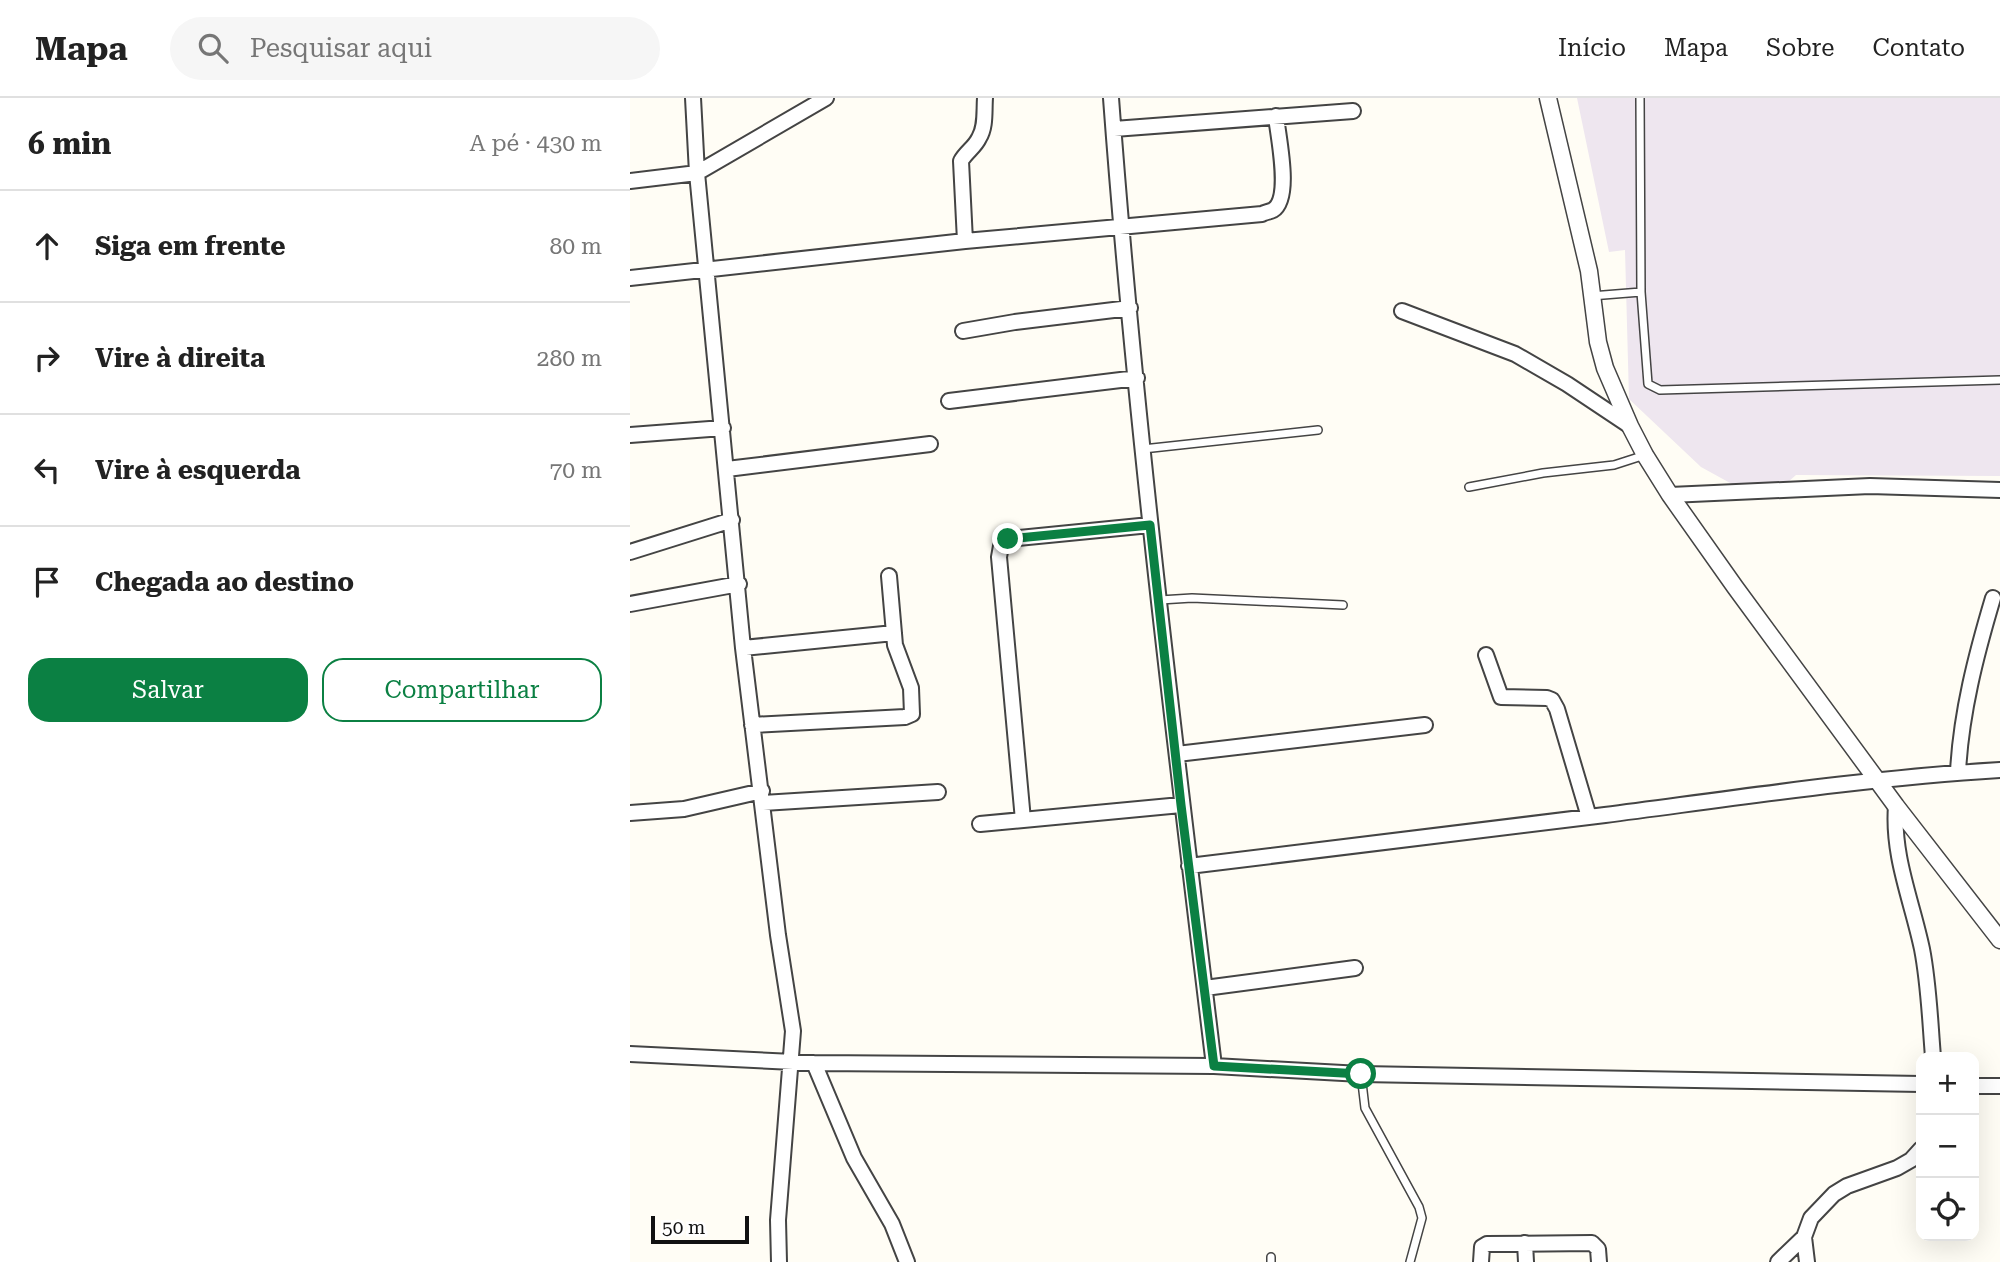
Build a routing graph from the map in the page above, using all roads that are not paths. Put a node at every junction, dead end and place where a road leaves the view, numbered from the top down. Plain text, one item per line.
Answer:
1 (693, 98) edge
2 (826, 98) edge
3 (985, 98) edge
4 (1111, 98) edge
5 (1548, 98) edge
6 (1640, 98) edge
7 (1353, 111) dead end
8 (1276, 116) junction
9 (1114, 129) junction
10 (697, 173) junction
11 (630, 181) edge
12 (1121, 226) junction
13 (965, 241) junction
14 (707, 271) junction
15 (630, 278) edge
16 (1641, 292) junction
17 (1591, 296) junction
18 (1130, 309) junction
19 (1402, 312) dead end
20 (962, 331) dead end
21 (1137, 378) junction
22 (2000, 380) edge
23 (949, 401) dead end
24 (1630, 426) junction
25 (723, 428) junction
26 (1318, 430) dead end
27 (630, 435) edge
28 (930, 444) dead end
29 (1143, 449) junction
30 (1645, 455) junction
31 (727, 469) junction
32 (1469, 487) dead end
33 (2000, 490) edge
34 (1670, 495) junction
35 (732, 520) junction
36 (1150, 525) junction
37 (630, 552) edge
38 (889, 576) dead end
39 (739, 584) junction
40 (1993, 598) dead end
41 (1160, 600) junction
42 (630, 604) edge
43 (1343, 605) dead end
44 (894, 633) junction
45 (743, 648) junction
46 (1486, 655) dead end
47 (752, 725) junction
48 (1424, 725) dead end
49 (1177, 754) junction
50 (2000, 770) edge
51 (1958, 772) junction
52 (1877, 780) junction
53 (938, 792) dead end
54 (762, 797) junction
55 (1181, 805) junction
56 (1896, 806) junction
57 (630, 813) edge
58 (1589, 817) junction
59 (1023, 820) junction
60 (980, 824) dead end
61 (1189, 866) junction
62 (2000, 940) edge
63 (1355, 968) dead end
64 (1205, 988) junction
65 (1932, 1052) edge
66 (630, 1054) edge
67 (792, 1061) junction
68 (814, 1063) junction
69 (1214, 1066) junction
70 (1361, 1074) junction
71 (1916, 1084) edge
72 (1979, 1086) edge
73 (2000, 1086) edge
74 (1916, 1154) edge
75 (1804, 1237) junction
76 (1525, 1243) junction
77 (779, 1262) edge
78 (907, 1262) edge
79 (1410, 1262) edge
80 (1481, 1262) edge
81 (1526, 1262) edge
82 (1600, 1262) edge
83 (1778, 1262) edge
84 (1807, 1262) edge

1 - 10 street
2 - 10 street
3 - 13 street
4 - 9 street
5 - 17 street
6 - 16 lane
7 - 8 street
8 - 9 street
8 - 12 street
9 - 12 street
10 - 11 street
10 - 14 street
12 - 13 street
12 - 18 street
13 - 14 street
14 - 15 street
14 - 25 street
16 - 17 lane
16 - 22 lane
17 - 24 street
18 - 20 street
18 - 21 street
19 - 24 street
21 - 23 street
21 - 29 street
24 - 30 street
25 - 27 street
25 - 31 street
26 - 29 lane
28 - 31 street
29 - 36 street
30 - 32 lane
30 - 34 street
31 - 35 street
33 - 34 street
34 - 52 street
35 - 37 street
35 - 39 street
36 - 41 street
36 - 59 street
38 - 44 street
39 - 42 street
39 - 45 street
40 - 51 street
41 - 43 lane
41 - 49 street
44 - 45 street
44 - 47 street
45 - 47 street
46 - 58 street
47 - 54 street
48 - 49 street
49 - 55 street
50 - 51 street
51 - 52 street
52 - 56 street
52 - 58 street
53 - 54 street
54 - 57 street
54 - 67 street
55 - 59 street
55 - 61 street
56 - 62 street
56 - 65 street
58 - 61 street
59 - 60 street
61 - 64 street
63 - 64 street
64 - 69 street
66 - 67 street
67 - 68 street
67 - 77 street
68 - 69 street
68 - 78 street
69 - 70 street
70 - 71 street
70 - 79 lane
72 - 73 street
74 - 75 street
75 - 83 street
75 - 84 street
76 - 80 street
76 - 81 street
76 - 82 street

